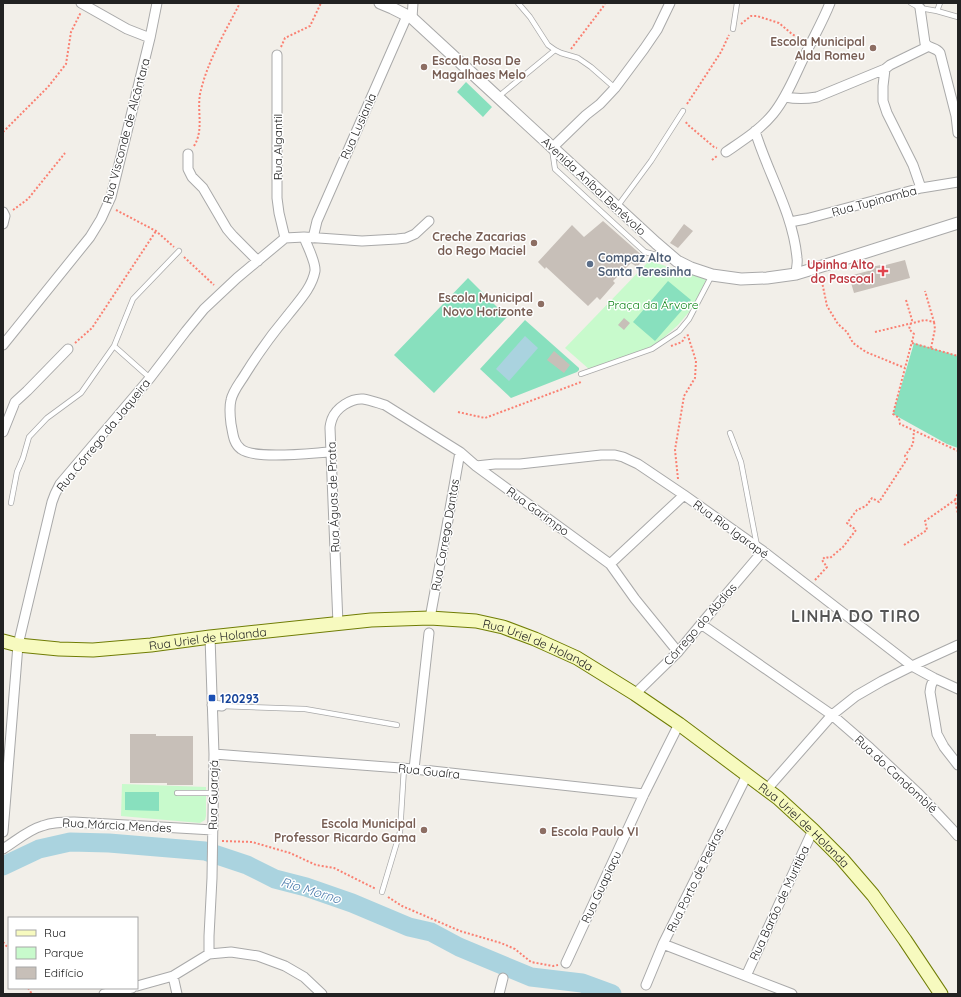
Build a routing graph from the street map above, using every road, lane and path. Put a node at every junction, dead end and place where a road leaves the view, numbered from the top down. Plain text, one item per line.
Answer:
1 (157, 3) edge
2 (240, 3) edge
3 (321, 3) edge
4 (380, 3) edge
5 (413, 3) edge
6 (518, 3) edge
7 (604, 3) edge
8 (670, 3) edge
9 (737, 3) edge
10 (830, 3) edge
11 (911, 3) edge
12 (940, 3) edge
13 (83, 4) edge
14 (920, 8) junction
15 (937, 11) junction
16 (409, 17) junction
17 (958, 17) edge
18 (733, 29) junction
19 (150, 38) junction
20 (811, 43) junction
21 (927, 47) junction
22 (554, 50) junction
23 (277, 55) joint
24 (566, 55) junction
25 (885, 69) junction
26 (615, 88) junction
27 (498, 97) junction
28 (785, 97) junction
29 (684, 111) junction
30 (756, 131) junction
31 (3, 132) edge
32 (958, 133) edge
33 (552, 148) junction
34 (726, 152) joint
35 (65, 153) dead end
36 (188, 154) joint
37 (958, 182) edge
38 (921, 188) junction
39 (108, 205) junction
40 (617, 207) junction
41 (4, 217) edge
42 (429, 221) dead end
43 (790, 222) junction
44 (958, 223) edge
45 (156, 231) junction
46 (285, 238) junction
47 (308, 238) junction
48 (178, 251) junction
49 (258, 261) junction
50 (677, 261) junction
51 (818, 267) junction
52 (796, 274) junction
53 (712, 275) junction
54 (925, 291) dead end
55 (222, 292) junction
56 (906, 300) dead end
57 (911, 322) junction
58 (934, 322) junction
59 (875, 332) dead end
60 (687, 333) dead end
61 (912, 342) junction
62 (3, 345) edge
63 (114, 346) junction
64 (931, 348) junction
65 (68, 349) joint
66 (958, 356) edge
67 (905, 368) junction
68 (581, 374) dead end
69 (150, 378) junction
70 (372, 401) joint
71 (914, 430) junction
72 (3, 432) edge
73 (730, 433) dead end
74 (958, 451) edge
75 (330, 452) junction
76 (460, 452) junction
77 (476, 466) junction
78 (682, 493) junction
79 (958, 493) edge
80 (955, 500) junction
81 (10, 503) dead end
82 (958, 514) edge
83 (904, 545) dead end
84 (760, 549) junction
85 (610, 564) junction
86 (809, 587) junction
87 (430, 618) junction
88 (338, 624) junction
89 (701, 624) junction
90 (429, 633) dead end
91 (210, 637) junction
92 (3, 641) edge
93 (18, 645) junction
94 (958, 645) edge
95 (678, 652) junction
96 (912, 666) junction
97 (934, 678) junction
98 (958, 689) edge
99 (635, 694) junction
100 (212, 705) junction
101 (222, 706) joint
102 (832, 715) junction
103 (397, 724) dead end
104 (679, 724) junction
105 (214, 754) junction
106 (958, 764) edge
107 (404, 768) junction
108 (414, 769) junction
109 (747, 775) junction
110 (768, 789) junction
111 (177, 793) dead end
112 (213, 793) junction
113 (4, 794) edge
114 (644, 794) junction
115 (213, 830) junction
116 (813, 830) junction
117 (3, 832) edge
118 (958, 836) edge
119 (212, 843) junction
120 (3, 849) edge
121 (382, 892) junction
122 (664, 944) junction
123 (209, 954) junction
124 (566, 963) joint
125 (173, 976) junction
126 (746, 976) junction
127 (503, 978) dead end
128 (646, 985) dead end
129 (138, 986) edge
130 (127, 989) edge
131 (104, 994) edge
132 (177, 994) edge
133 (322, 994) edge
134 (499, 994) edge
135 (792, 994) edge
136 (941, 994) edge

1 - 19 street, Rua Visconde de Alcântara
2 - 36 path
3 - 23 path
4 - 16 street, Avenida Aníbal Benévolo
5 - 16 street, Rua Lusiania
6 - 22 lane
7 - 24 path
8 - 26 street
9 - 18 lane
10 - 20 street
11 - 14 lane
12 - 15 lane
13 - 19 street
13 - 31 path
14 - 15 lane
14 - 21 street
15 - 17 lane
16 - 27 street, Avenida Aníbal Benévolo
16 - 47 street, Rua Lusiania
18 - 20 path
18 - 29 path
19 - 39 street, Rua Visconde de Alcântara
20 - 28 street
21 - 25 street
21 - 32 street
22 - 24 lane
22 - 27 lane
23 - 46 street, Rua Algantil
24 - 26 lane
25 - 28 street
25 - 38 street
26 - 33 street
27 - 33 street, Avenida Aníbal Benévolo
28 - 30 street
29 - 34 path
29 - 40 lane
30 - 34 street
30 - 43 street
33 - 40 street, Avenida Aníbal Benévolo
33 - 50 lane
35 - 41 path
36 - 49 street
37 - 38 street, Rua Tupinamba
38 - 43 street, Rua Tupinamba
39 - 45 path
39 - 62 street, Rua Visconde de Alcântara
40 - 50 street, Avenida Aníbal Benévolo
42 - 47 street
43 - 52 street
44 - 51 street, Avenida Aníbal Benévolo
45 - 48 path
45 - 65 path
46 - 47 street
46 - 49 street, Rua Córrego da Jaqueira
47 - 75 street
48 - 55 path
48 - 63 lane
49 - 55 street, Rua Córrego da Jaqueira
50 - 53 street, Avenida Aníbal Benévolo
51 - 52 street, Avenida Aníbal Benévolo
51 - 67 path
52 - 53 street, Avenida Aníbal Benévolo
53 - 68 lane
54 - 58 path
55 - 69 street, Rua Córrego da Jaqueira
56 - 57 path
57 - 58 path
57 - 59 path
57 - 61 path
58 - 64 path
60 - 78 path
61 - 64 path
61 - 67 path
63 - 69 lane
63 - 81 lane
64 - 66 path
65 - 72 street
67 - 71 path
69 - 93 street, Rua Córrego da Jaqueira
70 - 75 street, Rua Águas de Prata
70 - 76 street, Rua Garimpo
71 - 74 path
71 - 86 path
73 - 84 lane
75 - 88 street, Rua Águas de Prata
76 - 77 street, Rua Garimpo
76 - 87 street, Rua Corrego Dantas
77 - 78 street, Rua Rio Igarapé
77 - 85 street, Rua Garimpo
78 - 84 street, Rua Rio Igarapé
78 - 85 street
79 - 80 path
80 - 82 path
80 - 83 path
84 - 86 street, Rua Rio Igarapé
84 - 89 street, Córrego do Abdias
85 - 95 street, Rua Garimpo
86 - 96 street, Rua Rio Igarapé
87 - 88 main road, Rua Uriel de Holanda
87 - 99 main road, Rua Uriel de Holanda
88 - 91 main road, Rua Uriel de Holanda
89 - 95 street, Córrego do Abdias
89 - 102 street, Rua do Candomblé
90 - 108 street
91 - 93 main road, Rua Uriel de Holanda
91 - 100 street, Rua Guarajá
92 - 93 main road, Rua Uriel de Holanda
93 - 113 street, Rua Córrego da Jaqueira
94 - 96 street
95 - 99 street, Córrego do Abdias
96 - 97 street, Rua Rio Igarapé
96 - 102 street
97 - 98 street, Rua Rio Igarapé
97 - 106 street
99 - 104 main road, Rua Uriel de Holanda
100 - 101 street
100 - 105 street, Rua Guarajá
101 - 103 lane
102 - 110 street
102 - 118 street, Rua do Candomblé
104 - 109 main road, Rua Uriel de Holanda
104 - 114 street, Rua Guapiaçu
105 - 107 street, Rua Guaíra
105 - 112 street, Rua Guarajá
107 - 108 street, Rua Guaíra
107 - 121 lane
108 - 114 street, Rua Guaíra
109 - 110 main road, Rua Uriel de Holanda
109 - 122 street, Rua Porto de Pedras
110 - 116 main road, Rua Uriel de Holanda
111 - 112 lane
112 - 115 street, Rua Guarajá
113 - 117 street, Rua Córrego da Jaqueira
114 - 124 street, Rua Guapiaçu
115 - 119 street, Rua Guarajá
115 - 120 street, Rua Márcia Mendes
116 - 126 street, Rua Barão de Muritiba
116 - 136 main road, Rua Uriel de Holanda
119 - 121 path
119 - 123 street, Rua Guarajá
121 - 124 path
122 - 126 street
122 - 128 street, Rua Porto de Pedras
123 - 125 street
123 - 133 street
125 - 129 street
125 - 132 street
126 - 135 street
127 - 134 street
130 - 131 street

